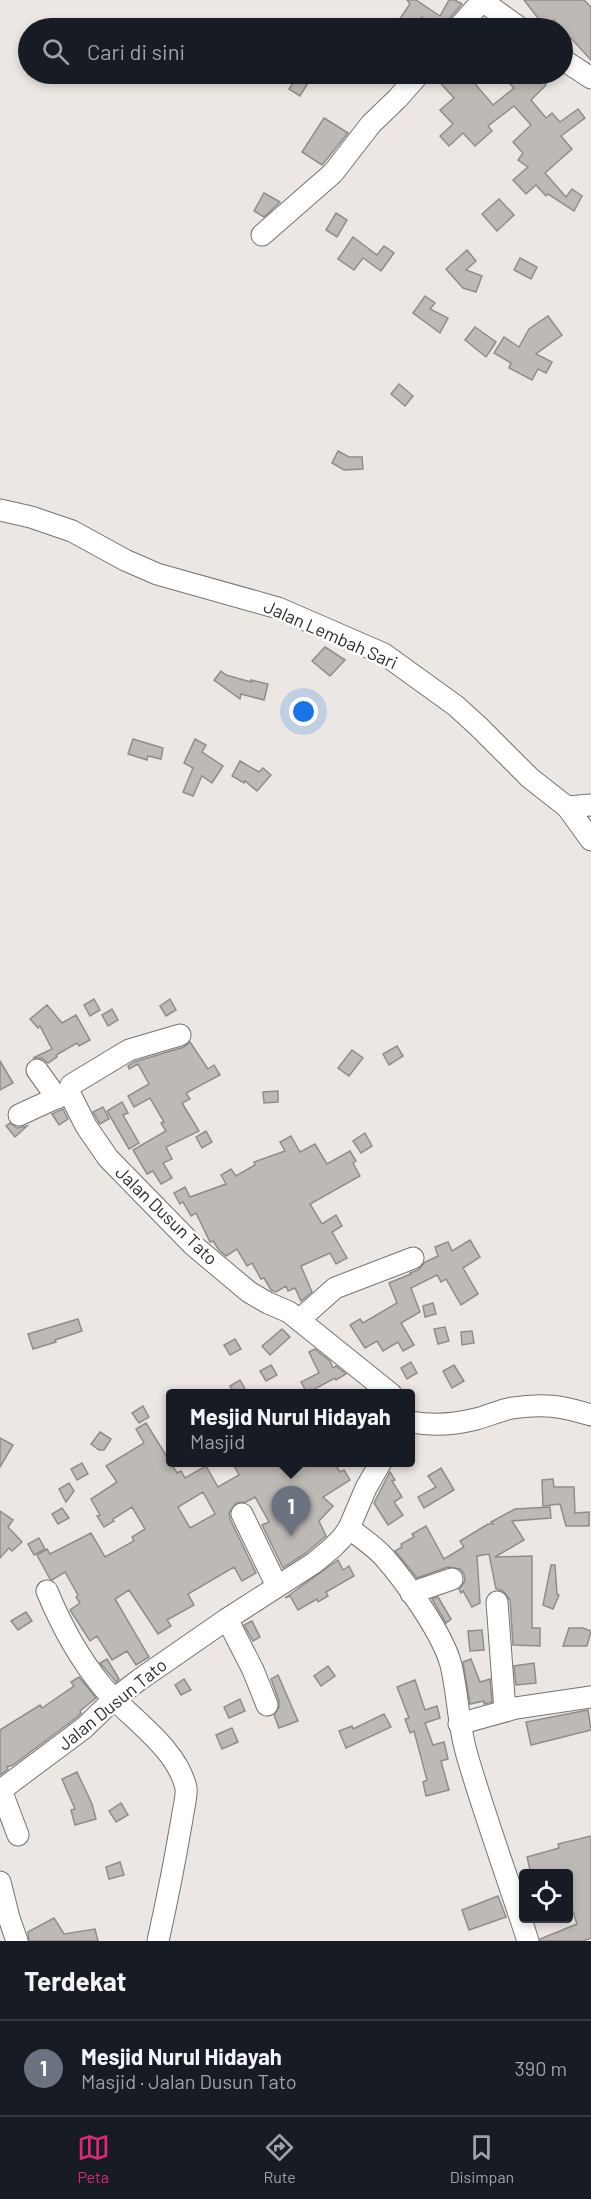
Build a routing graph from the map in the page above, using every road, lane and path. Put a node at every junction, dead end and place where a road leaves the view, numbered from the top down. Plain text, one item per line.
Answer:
1 (482, 1) edge
2 (467, 18) edge
3 (506, 18) edge
4 (573, 66) edge
5 (591, 78) edge
6 (410, 84) edge
7 (262, 236) dead end
8 (0, 510) edge
9 (591, 805) edge
10 (567, 807) junction
11 (591, 840) edge
12 (180, 1035) dead end
13 (37, 1070) dead end
14 (63, 1095) junction
15 (19, 1115) dead end
16 (413, 1258) dead end
17 (299, 1320) junction
18 (385, 1389) edge
19 (591, 1414) edge
20 (415, 1423) edge
21 (378, 1467) edge
22 (242, 1514) dead end
23 (349, 1528) junction
24 (452, 1579) dead end
25 (277, 1587) junction
26 (47, 1591) dead end
27 (411, 1593) junction
28 (497, 1602) dead end
29 (227, 1618) junction
30 (591, 1697) edge
31 (114, 1699) junction
32 (267, 1705) dead end
33 (505, 1711) junction
34 (459, 1724) junction
35 (0, 1790) edge
36 (18, 1835) dead end
37 (1, 1892) edge
38 (17, 1941) edge
39 (158, 1941) edge
40 (528, 1941) edge

1 - 2 street
1 - 3 street
4 - 5 street
6 - 7 street
8 - 10 street, Jalan Lembah Sari
9 - 10 street
10 - 11 street, Jalan Lembah Sari
12 - 14 street
13 - 14 street, Jalan Dusun Tato
14 - 15 street
14 - 17 street, Jalan Dusun Tato
16 - 17 street
17 - 18 street, Jalan Dusun Tato
19 - 20 street
21 - 23 street, Jalan Dusun Tato
22 - 25 street
23 - 25 street, Jalan Dusun Tato
23 - 27 street
24 - 27 street
25 - 29 street, Jalan Dusun Tato
26 - 31 street
27 - 34 street
28 - 33 street
29 - 31 street, Jalan Dusun Tato
29 - 32 street
30 - 33 street
31 - 35 street, Jalan Dusun Tato
31 - 39 street
33 - 34 street
34 - 40 street
35 - 36 street, Jalan Dusun Tato
37 - 38 street

